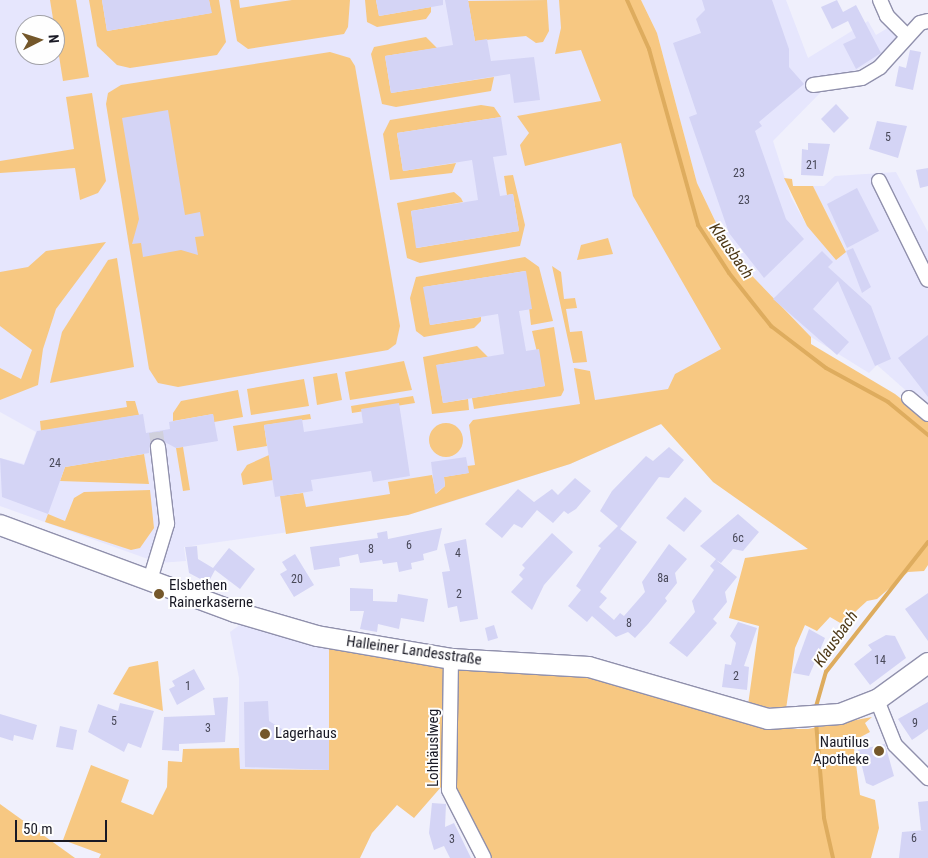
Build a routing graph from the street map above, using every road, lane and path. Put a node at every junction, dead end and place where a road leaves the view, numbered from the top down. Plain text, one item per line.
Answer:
1 (880, 0) edge
2 (928, 21) edge
3 (906, 35) junction
4 (813, 85) dead end
5 (879, 181) dead end
6 (928, 280) edge
7 (909, 398) dead end
8 (928, 414) edge
9 (158, 448) tunnel mouth
10 (0, 525) edge
11 (150, 580) junction
12 (451, 659) junction
13 (928, 664) edge
14 (877, 700) junction
15 (928, 778) edge
16 (484, 858) edge

1 - 3 street
2 - 3 street
3 - 4 street
5 - 6 street
7 - 8 street
9 - 11 street
10 - 11 main road, Halleiner Landesstraße
11 - 12 main road, Halleiner Landesstraße
12 - 14 main road, Halleiner Landesstraße
12 - 16 street, Lohhäuslweg
13 - 14 main road, Halleiner Landesstraße
14 - 15 street

